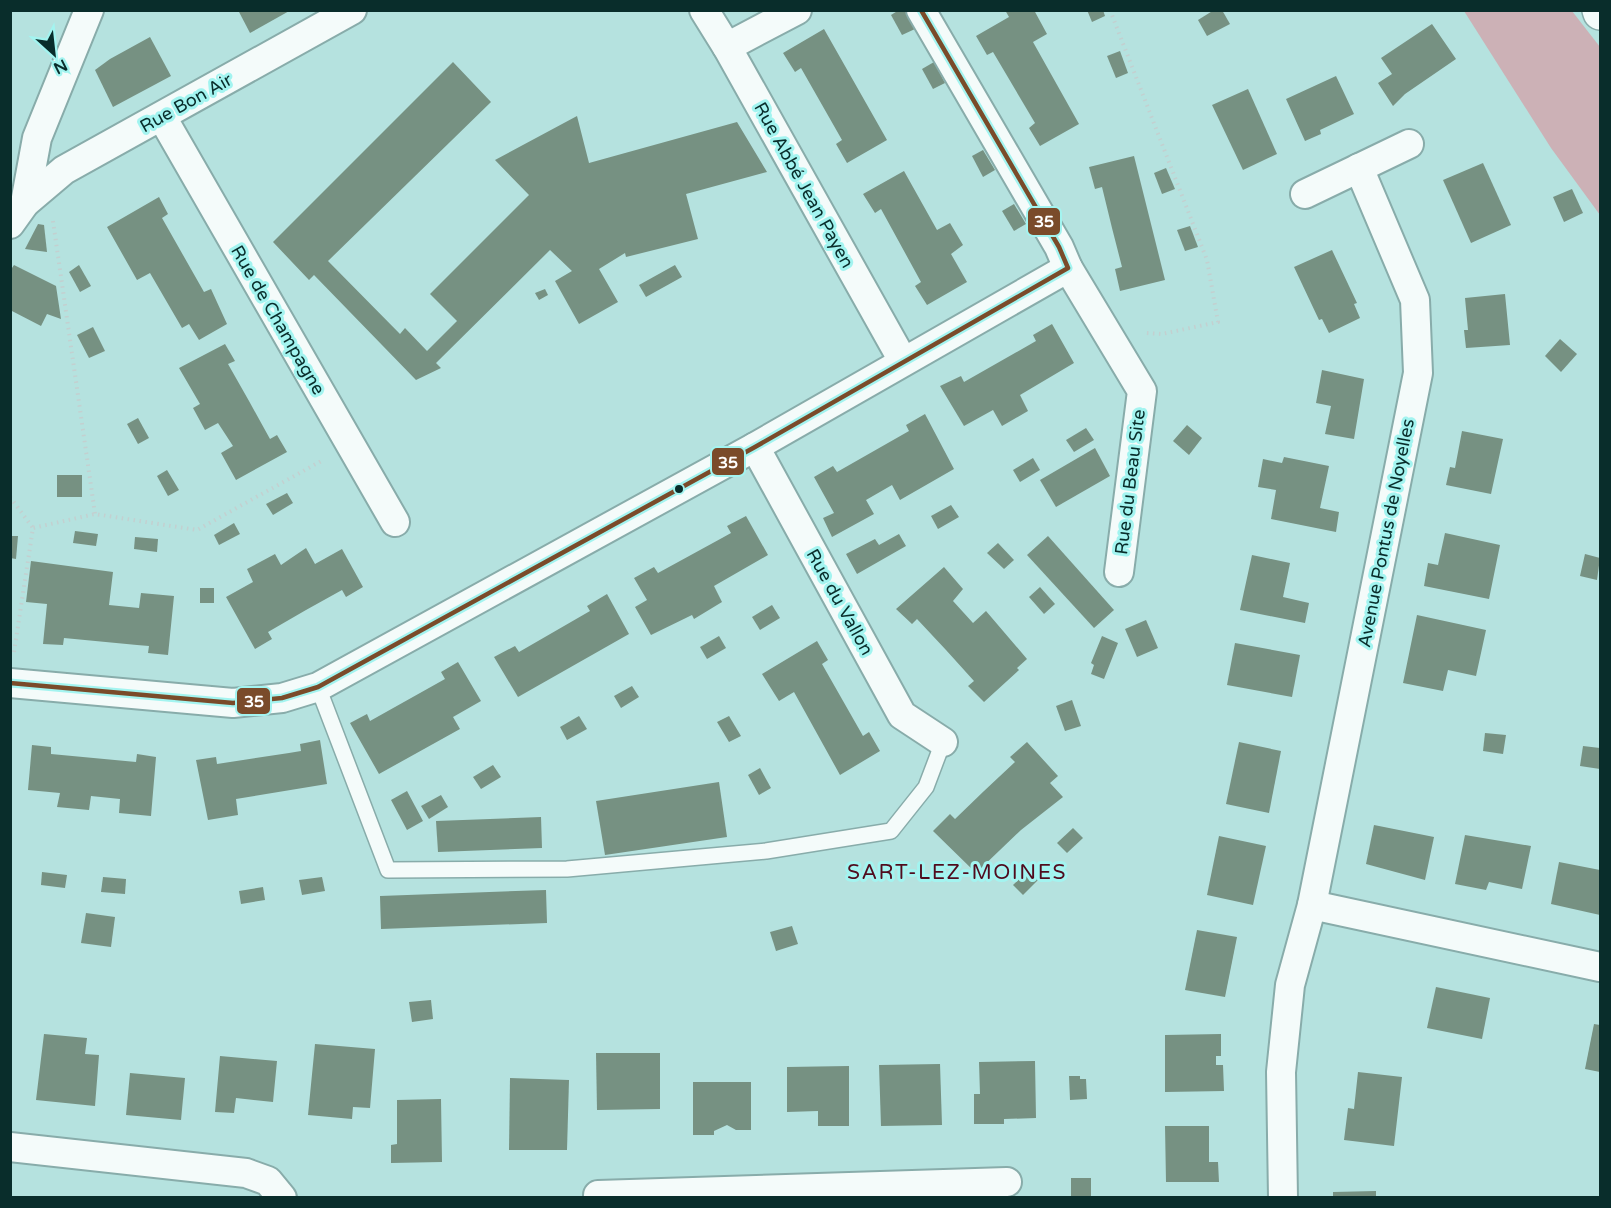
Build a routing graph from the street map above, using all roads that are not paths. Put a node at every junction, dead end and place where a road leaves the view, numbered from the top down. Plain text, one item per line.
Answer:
1 (89, 10) edge
2 (352, 10) edge
3 (704, 10) edge
4 (797, 10) edge
5 (921, 10) edge
6 (728, 48) junction
7 (162, 117) junction
8 (1409, 144) dead end
9 (1359, 168) junction
10 (1305, 194) dead end
11 (18, 214) edge
12 (1068, 268) junction
13 (903, 361) junction
14 (755, 447) junction
15 (395, 522) dead end
16 (1119, 572) dead end
17 (11, 673) edge
18 (318, 687) junction
19 (943, 742) joint
20 (1312, 905) junction
21 (1600, 967) edge
22 (10, 1147) edge
23 (1007, 1182) dead end
24 (752, 1194) edge
25 (598, 1195) dead end
26 (282, 1197) edge
27 (1283, 1197) edge

1 - 11 street
2 - 7 street, Rue Bon Air
3 - 6 street, Rue Abbé Jean Payen
4 - 6 street
5 - 12 street, Rue du Beau Site
6 - 13 street, Rue Abbé Jean Payen
7 - 11 street, Rue Bon Air
7 - 15 street, Rue de Champagne
8 - 9 street
9 - 10 street
9 - 20 street, Avenue Pontus de Noyelles
12 - 13 street
12 - 16 street, Rue du Beau Site
13 - 14 street
14 - 18 street
14 - 19 street, Rue du Vallon
17 - 18 street
18 - 19 lane
20 - 21 street
20 - 27 street, Avenue Pontus de Noyelles
22 - 26 street
23 - 24 street
24 - 25 street

